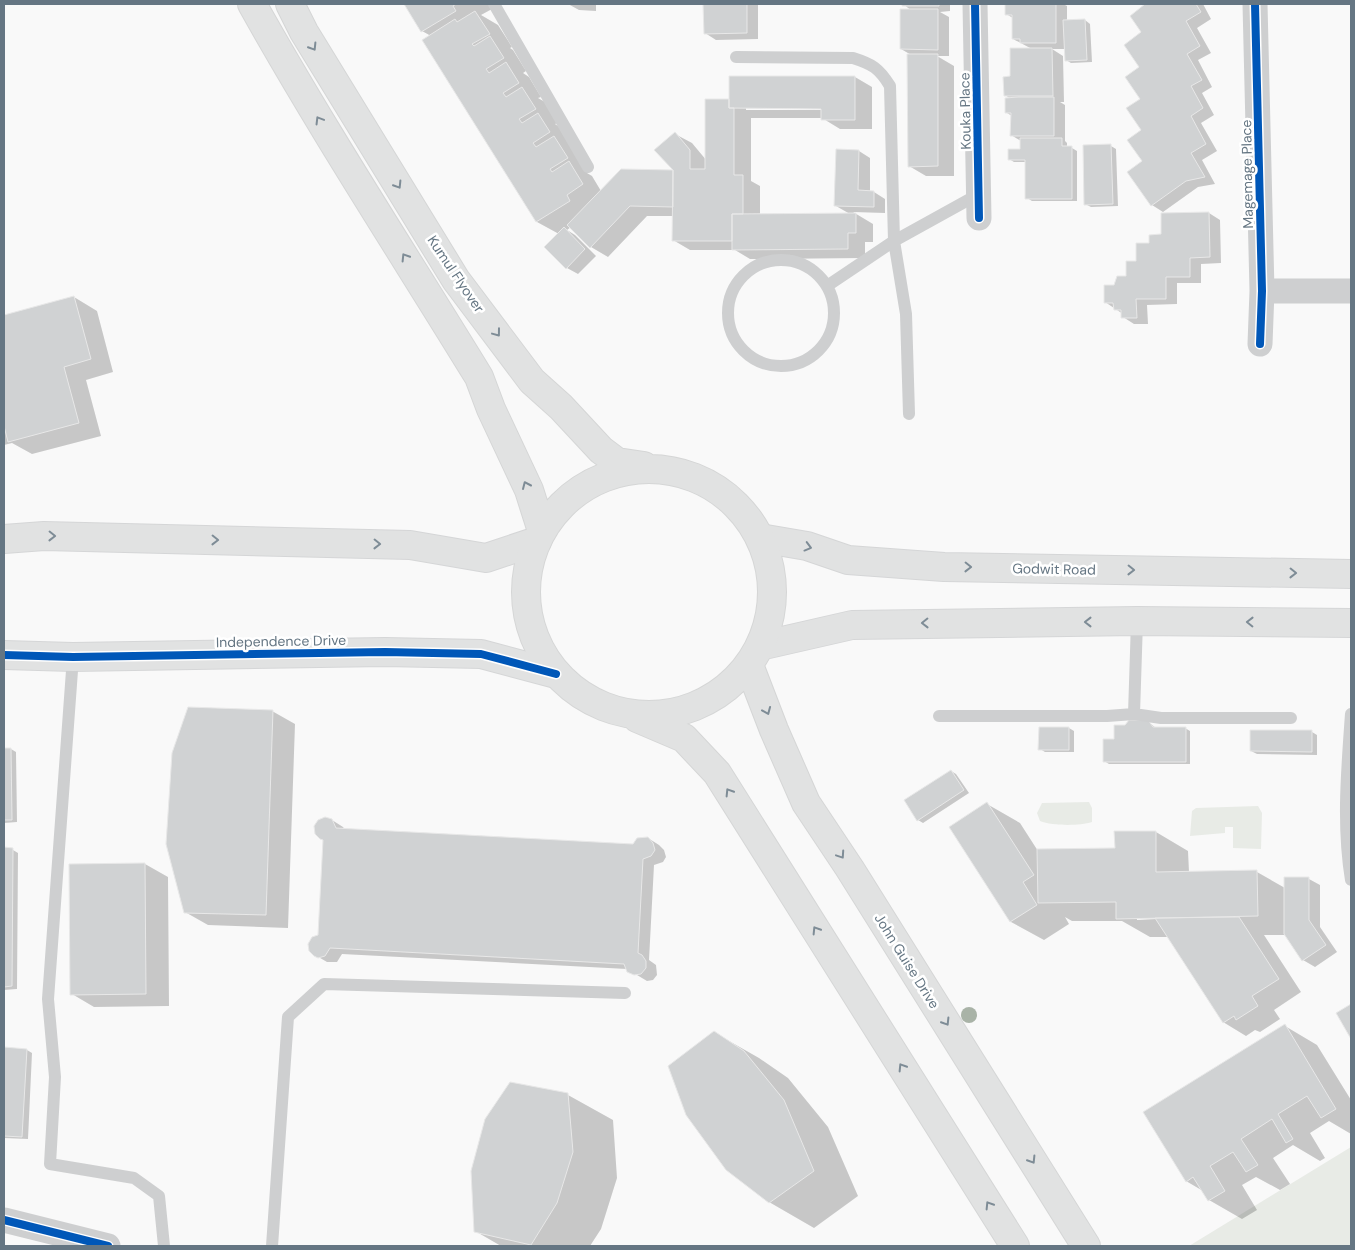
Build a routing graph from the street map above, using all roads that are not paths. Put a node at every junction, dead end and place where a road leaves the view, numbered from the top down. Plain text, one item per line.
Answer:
1 (252, 4) edge
2 (290, 4) edge
3 (494, 4) edge
4 (975, 4) edge
5 (1255, 4) edge
6 (736, 57) dead end
7 (588, 167) dead end
8 (979, 206) joint
9 (894, 241) junction
10 (827, 286) junction
11 (1262, 291) junction
12 (1351, 291) edge
13 (1260, 344) dead end
14 (909, 414) dead end
15 (684, 473) junction
16 (540, 536) junction
17 (760, 538) junction
18 (4, 539) edge
19 (1351, 574) edge
20 (1137, 621) junction
21 (1351, 623) edge
22 (4, 655) edge
23 (754, 656) junction
24 (73, 657) junction
25 (556, 674) junction
26 (1134, 714) junction
27 (1351, 714) edge
28 (628, 715) junction
29 (939, 716) dead end
30 (1291, 718) dead end
31 (1351, 880) edge
32 (625, 993) dead end
33 (4, 1220) edge
34 (108, 1246) edge
35 (164, 1246) edge
36 (272, 1246) edge
37 (1015, 1246) edge
38 (1086, 1246) edge

16 -> 1 main road
2 -> 15 main road, Kumul Flyover
3 - 7 lane
4 - 8 street, Kouka Place
5 - 11 street, Magemage Place
6 - 9 lane
8 - 9 lane
9 - 10 lane
9 - 14 lane
10 - 10 lane
11 - 12 street
11 - 13 street, Magemage Place
15 - 16 main road
15 - 17 main road
18 -> 16 main road
16 - 25 main road
17 -> 19 main road, Godwit Road
17 - 23 main road
21 -> 20 main road
20 -> 23 main road
20 - 26 lane
22 - 24 main road, Independence Drive
23 - 28 main road
23 -> 38 main road, John Guise Drive
24 - 25 main road, Independence Drive
24 - 35 lane
25 - 28 main road
26 - 29 lane
26 - 30 lane
27 - 31 lane
37 -> 28 main road
32 - 36 lane
33 - 34 street

